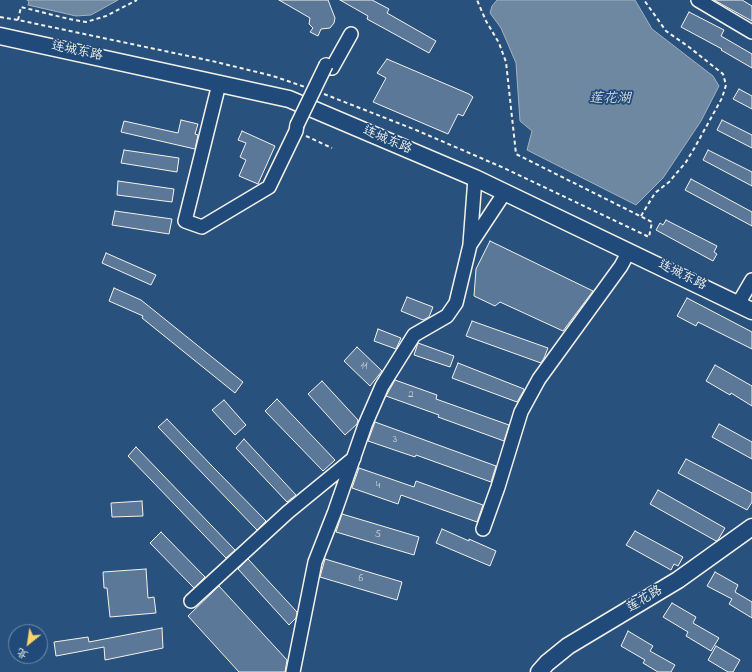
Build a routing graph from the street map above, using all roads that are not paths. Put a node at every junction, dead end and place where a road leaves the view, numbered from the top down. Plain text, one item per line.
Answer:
1 (698, 0) edge
2 (752, 32) edge
3 (351, 34) dead end
4 (0, 36) edge
5 (219, 84) junction
6 (475, 178) junction
7 (505, 192) junction
8 (470, 245) junction
9 (629, 251) junction
10 (752, 280) edge
11 (738, 304) junction
12 (752, 311) edge
13 (354, 458) junction
14 (752, 527) edge
15 (483, 529) dead end
16 (192, 601) dead end
17 (293, 672) edge
18 (539, 672) edge

1 - 2 lane
3 - 5 lane, bridge
4 - 5 main road, 连城东路
5 - 6 main road, 连城东路
6 - 7 main road, 连城东路
6 - 8 lane
7 - 8 lane
7 - 9 main road, 连城东路
8 - 13 lane
9 - 11 main road, 连城东路
9 - 15 lane
10 - 11 lane
11 - 12 main road, 连城东路
13 - 16 lane
13 - 17 lane
14 - 18 main road, 莲花路

